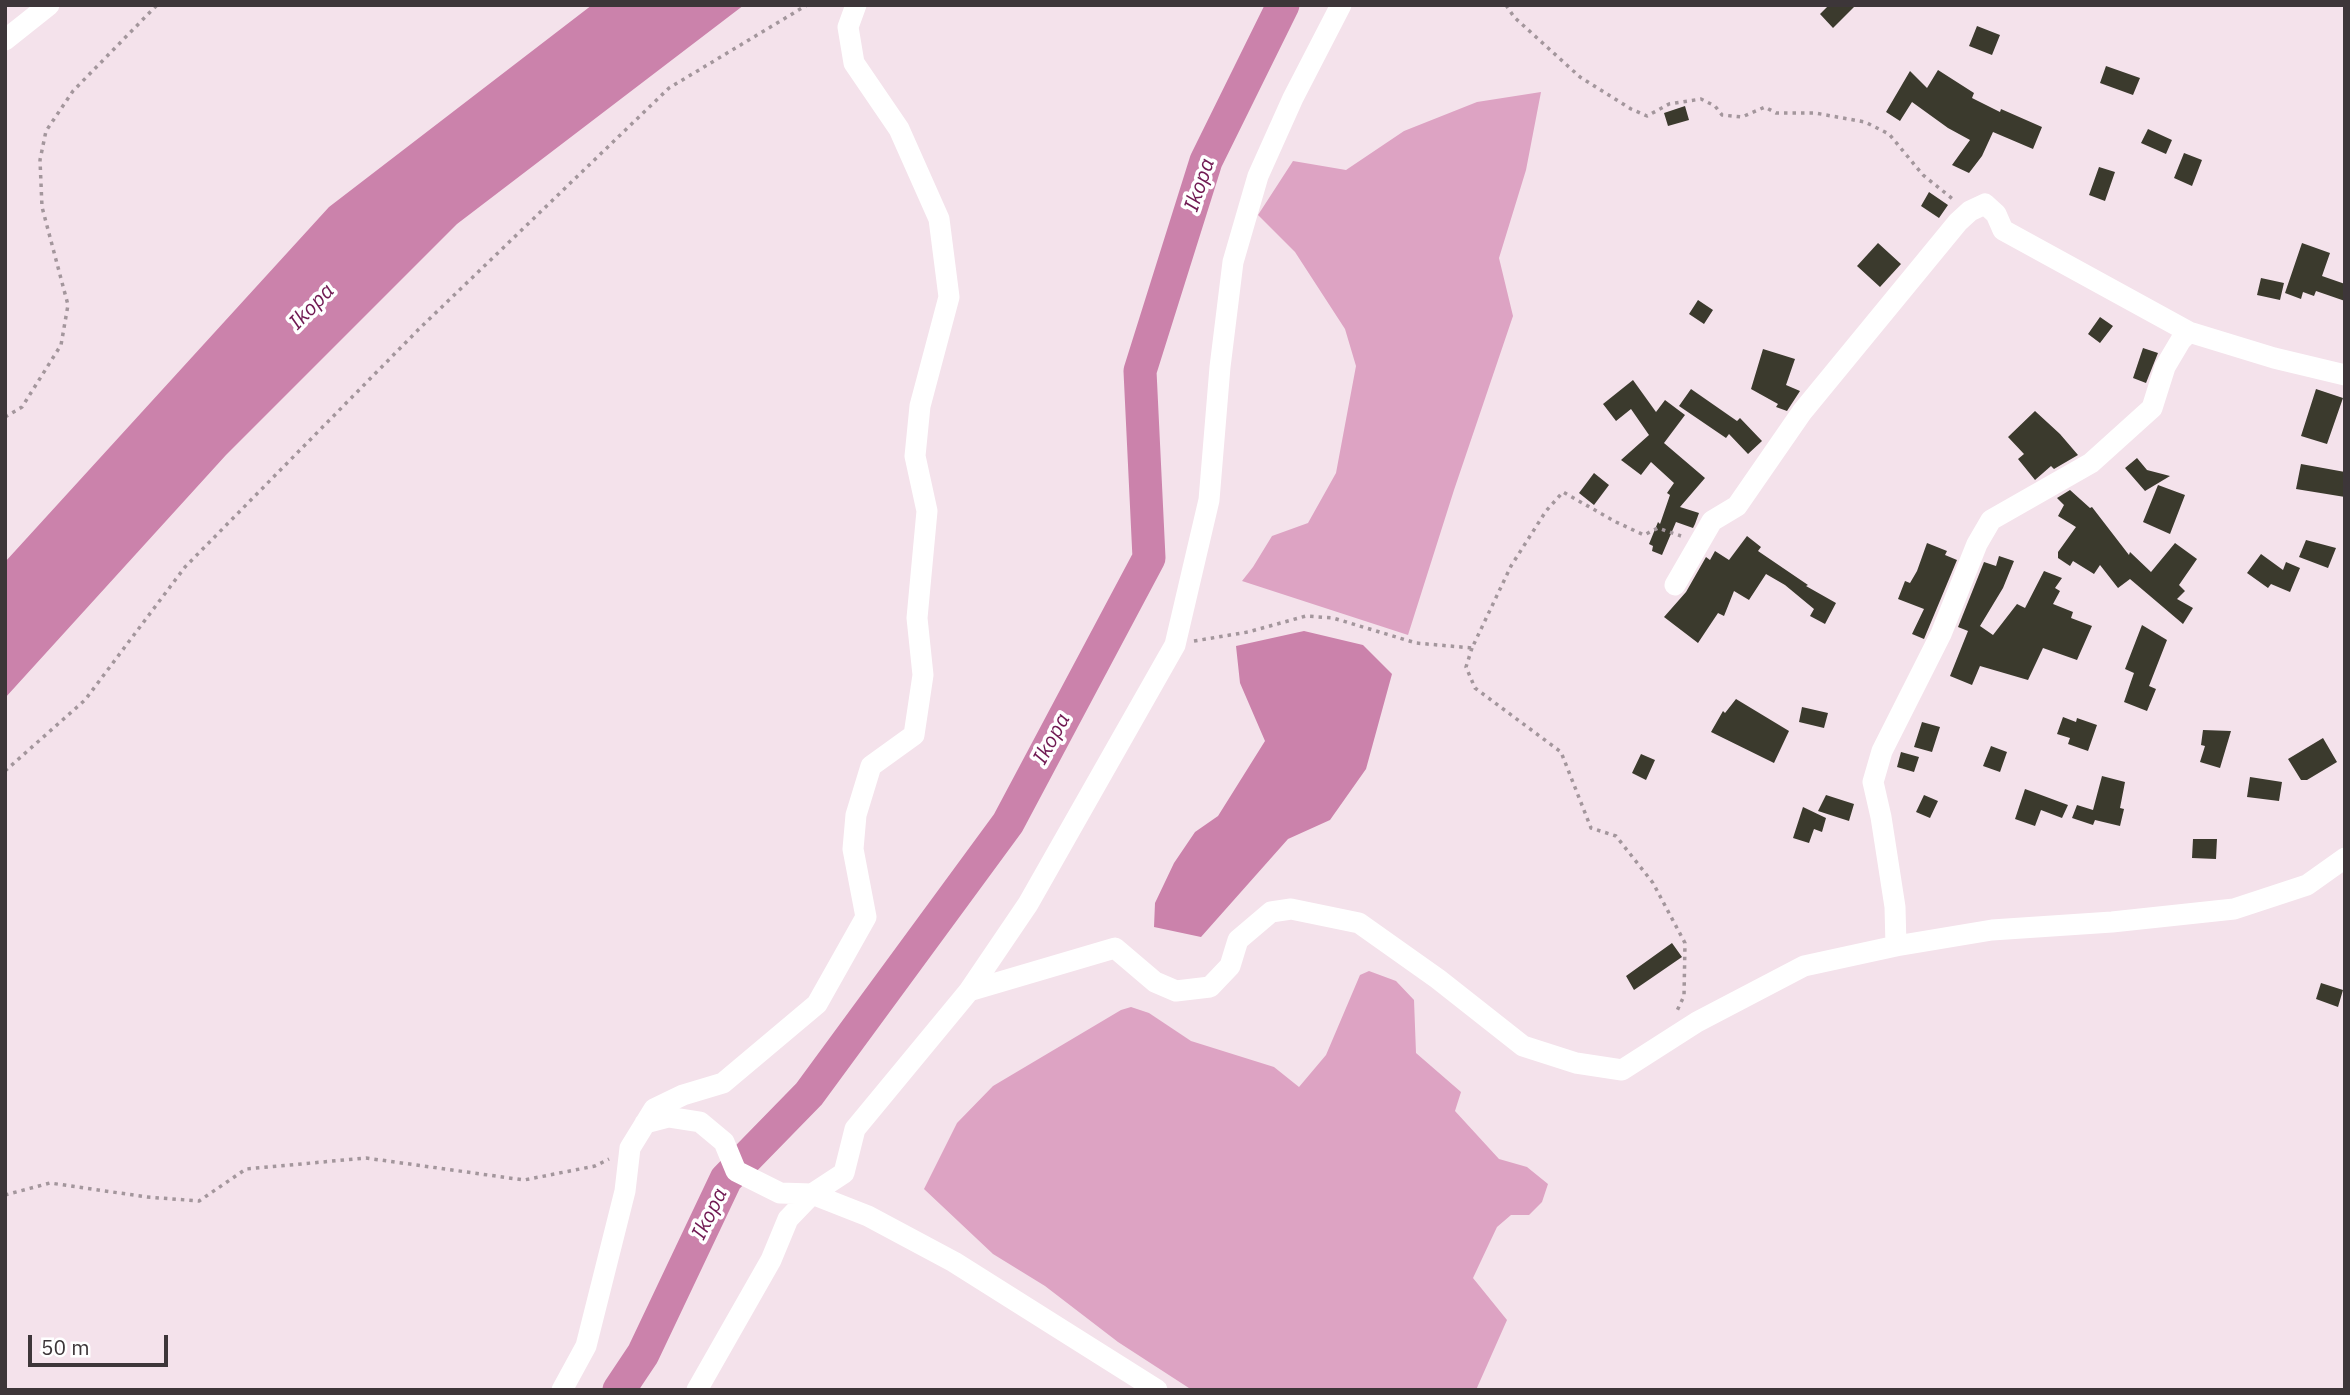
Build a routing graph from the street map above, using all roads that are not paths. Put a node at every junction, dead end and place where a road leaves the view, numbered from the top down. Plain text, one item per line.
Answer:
1 (49, 5) edge
2 (856, 5) edge
3 (1341, 5) edge
4 (5, 40) edge
5 (2189, 332) junction
6 (2345, 375) edge
7 (1675, 585) dead end
8 (2345, 858) edge
9 (1896, 946) junction
10 (969, 990) junction
11 (702, 1089) junction
12 (700, 1122) junction
13 (645, 1124) junction
14 (812, 1194) junction
15 (562, 1390) edge
16 (697, 1390) edge
17 (1157, 1390) edge

1 - 4 street
2 - 11 street
3 - 10 street
5 - 6 street
5 - 7 street
5 - 9 street
8 - 9 street
9 - 10 street
10 - 14 street
11 - 12 street
11 - 13 street
12 - 13 street
12 - 14 street
13 - 15 street
14 - 16 street
14 - 17 street

